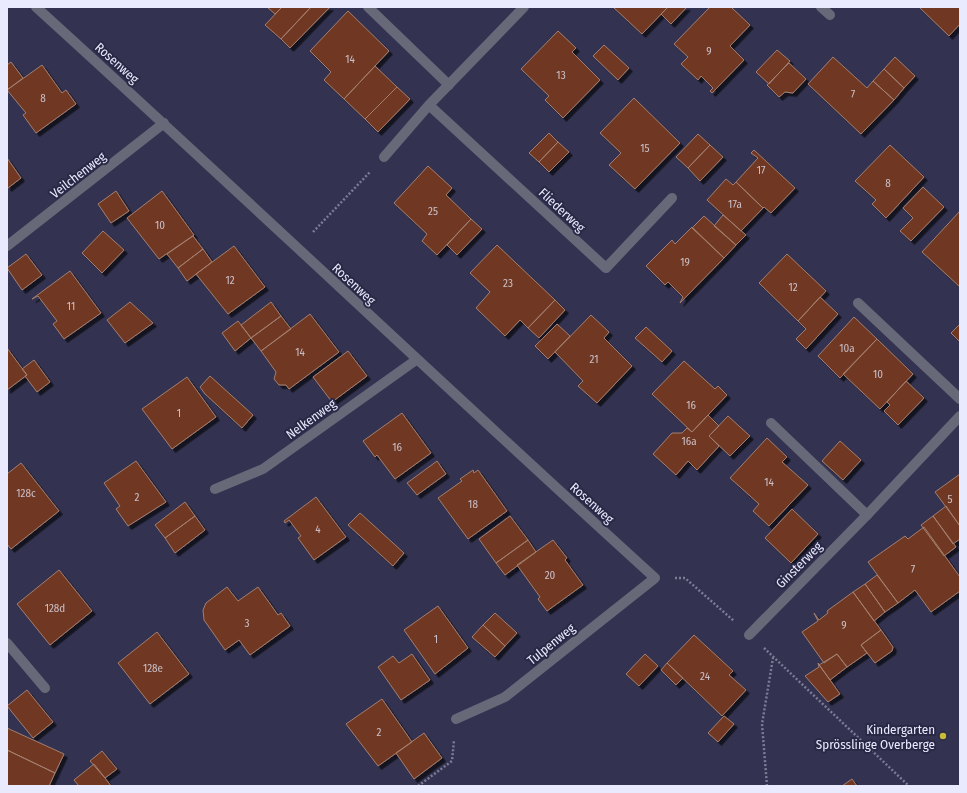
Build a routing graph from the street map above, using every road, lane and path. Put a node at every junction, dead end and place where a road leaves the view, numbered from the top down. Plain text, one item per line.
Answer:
1 (36, 7) edge
2 (368, 7) edge
3 (524, 7) edge
4 (821, 7) edge
5 (830, 15) dead end
6 (449, 85) junction
7 (429, 105) junction
8 (164, 123) junction
9 (384, 157) joint
10 (672, 198) dead end
11 (7, 246) edge
12 (298, 249) junction
13 (858, 303) dead end
14 (416, 360) junction
15 (960, 399) edge
16 (960, 416) edge
17 (771, 423) dead end
18 (215, 488) dead end
19 (867, 515) junction
20 (655, 578) junction
21 (749, 635) junction
22 (7, 643) edge
23 (773, 658) junction
24 (45, 688) dead end
25 (456, 718) joint
26 (418, 786) edge
27 (767, 786) edge
28 (909, 786) edge

1 - 8 street, Rosenweg
2 - 6 street
3 - 6 street
4 - 5 street
6 - 7 street
7 - 9 street
7 - 10 street, Fliederweg
8 - 11 street, Veilchenweg
8 - 12 street, Rosenweg
9 - 12 path
12 - 14 street, Rosenweg
13 - 15 street
14 - 18 street, Nelkenweg
14 - 20 street, Rosenweg
16 - 19 street, Ginsterweg
17 - 19 street
19 - 21 street, Ginsterweg
20 - 21 path
20 - 25 street, Tulpenweg
21 - 23 path
22 - 24 street
23 - 27 path
23 - 28 path
25 - 26 path

